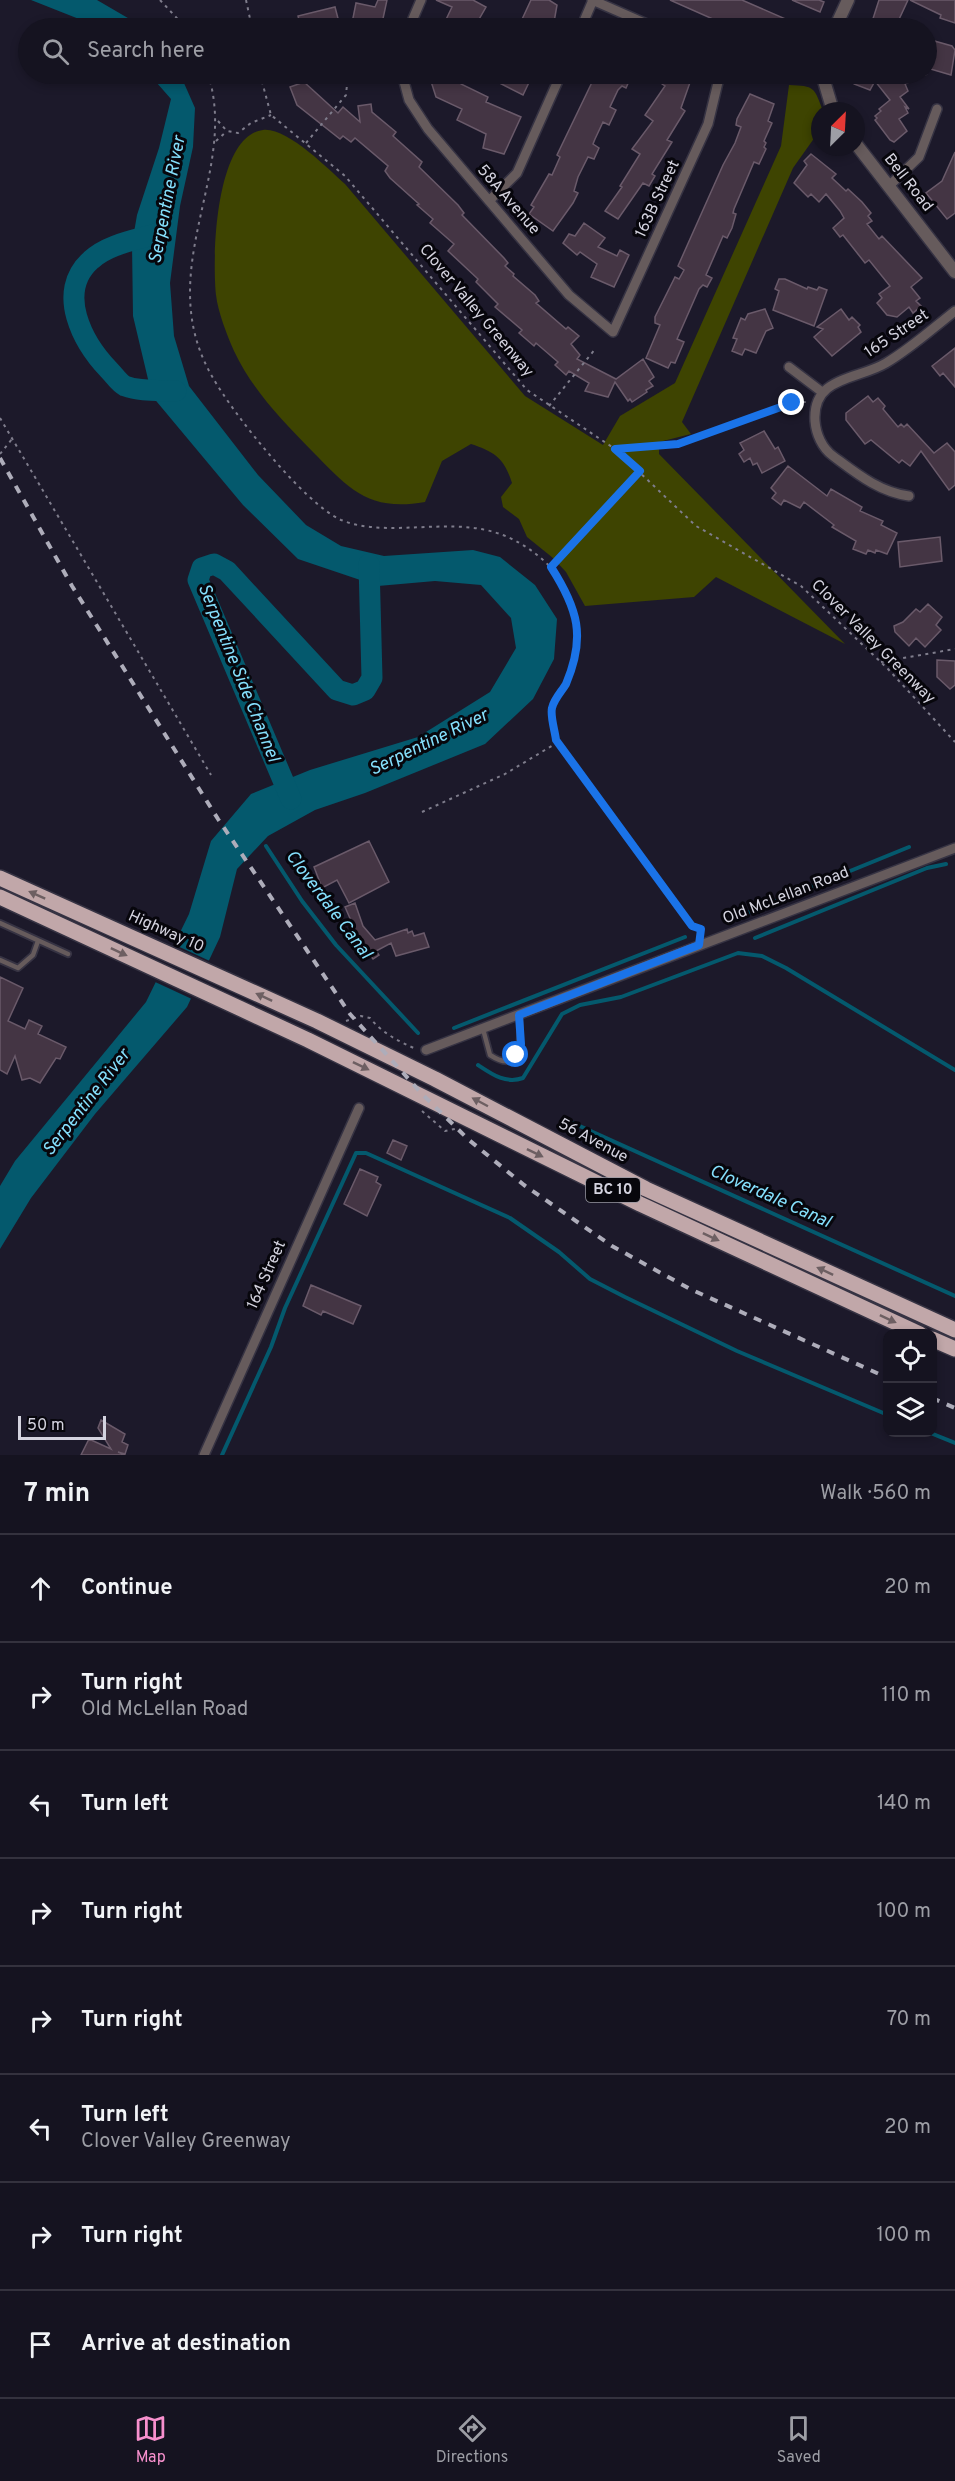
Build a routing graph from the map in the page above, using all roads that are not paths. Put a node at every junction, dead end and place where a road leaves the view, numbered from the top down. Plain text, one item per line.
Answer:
1 (421, 0) edge
2 (593, 0) edge
3 (848, 0) edge
4 (413, 18) edge
5 (585, 18) edge
6 (634, 18) edge
7 (840, 18) edge
8 (405, 84) edge
9 (556, 84) edge
10 (717, 84) edge
11 (825, 84) edge
12 (830, 102) edge
13 (937, 109) dead end
14 (865, 155) edge
15 (890, 185) junction
16 (489, 201) junction
17 (955, 272) edge
18 (955, 311) edge
19 (612, 332) joint
20 (789, 367) dead end
21 (822, 392) junction
22 (909, 496) dead end
23 (955, 848) edge
24 (0, 878) edge
25 (0, 897) edge
26 (0, 923) edge
27 (38, 941) junction
28 (68, 954) dead end
29 (0, 960) edge
30 (519, 1015) junction
31 (320, 1023) joint
32 (483, 1029) junction
33 (425, 1051) road end
34 (359, 1108) dead end
35 (909, 1329) edge
36 (955, 1330) edge
37 (937, 1341) edge
38 (955, 1350) edge
39 (204, 1455) edge

1 - 4 street
2 - 5 street
2 - 6 street
3 - 7 street
8 - 16 street, 58A Avenue
9 - 16 street
10 - 19 street, 163B Street
11 - 12 street
13 - 15 street
14 - 15 street, Bell Road
15 - 17 street, Bell Road
16 - 19 street, 58A Avenue
18 - 21 street, 165 Street
20 - 21 street
21 - 22 street
23 - 30 street, Old McLellan Road
31 -> 24 highway, Highway 10 / BC 10
25 -> 35 highway, BC 10
26 - 27 lane
27 - 28 lane
27 - 29 lane
30 - 32 street, Old McLellan Road
30 - 32 lane
36 -> 31 highway, 56 Avenue / BC 10
32 - 33 street, Old McLellan Road
34 - 39 street, 164 Street
37 - 38 highway

